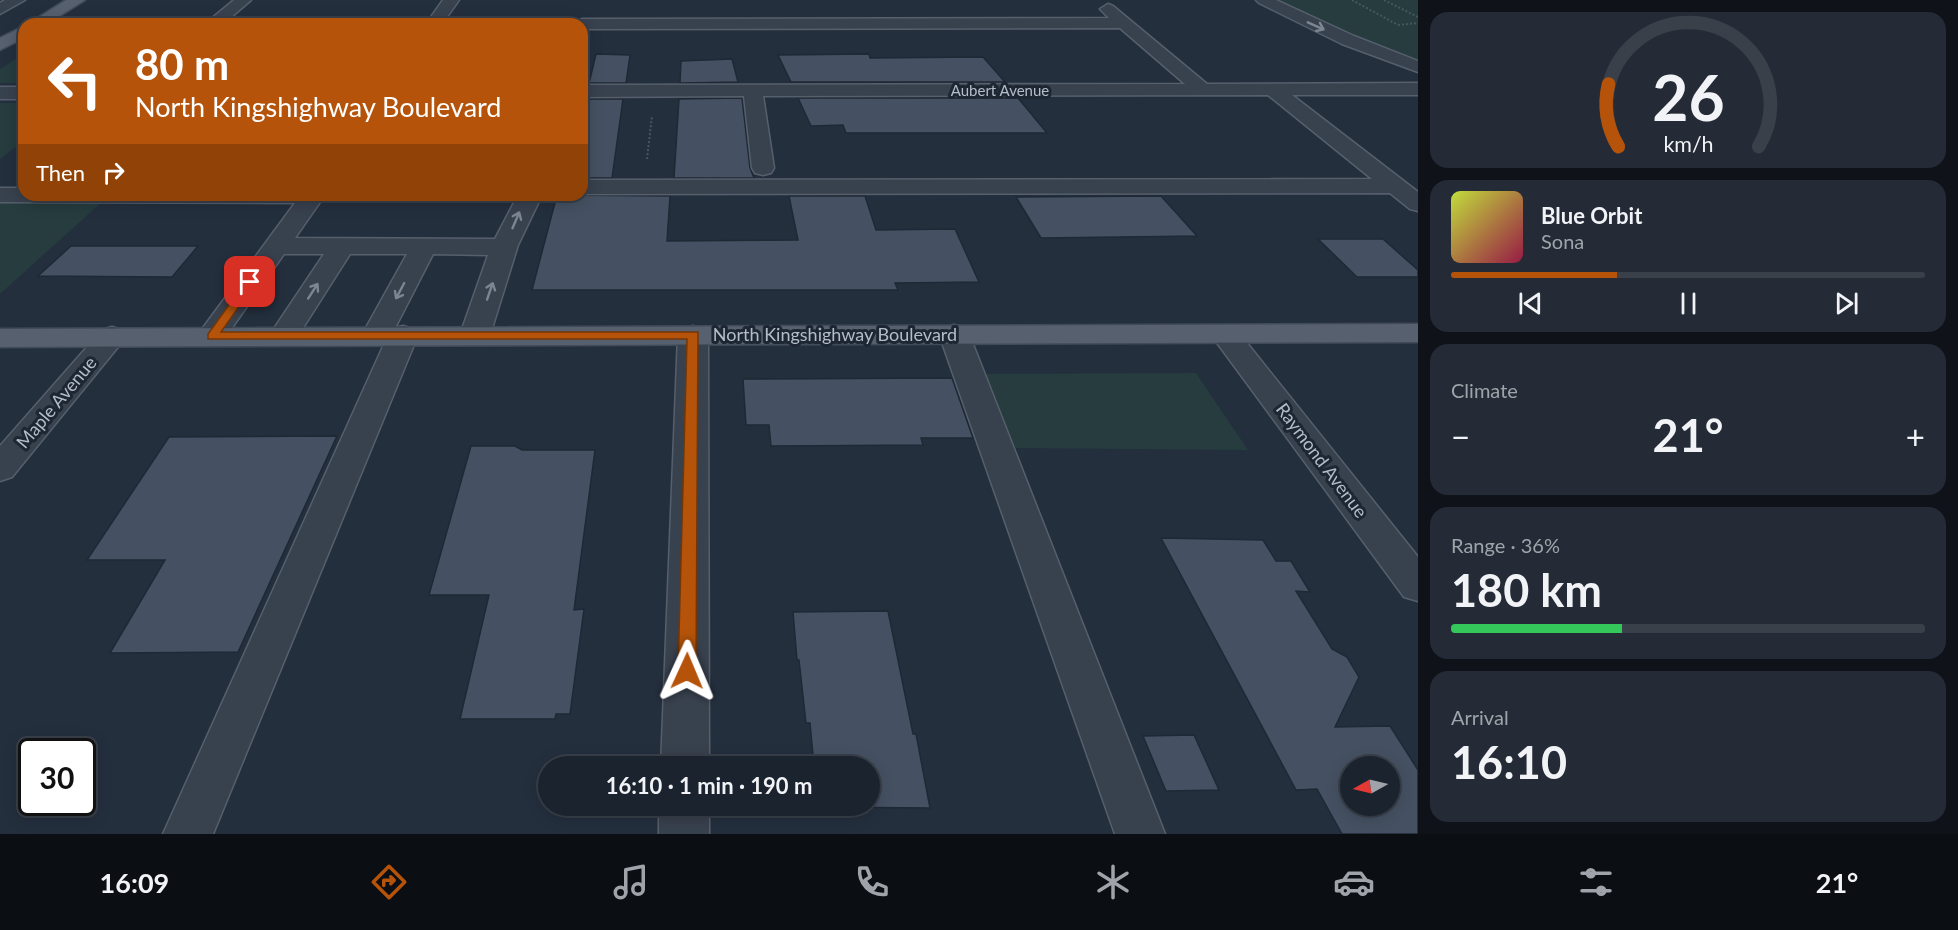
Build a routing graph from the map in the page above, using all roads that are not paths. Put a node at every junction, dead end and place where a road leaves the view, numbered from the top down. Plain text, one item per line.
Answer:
1 (17, 0) edge
2 (77, 0) edge
3 (243, 0) edge
4 (451, 0) edge
5 (1097, 0) edge
6 (1264, 0) edge
7 (0, 9) edge
8 (46, 18) edge
9 (220, 18) edge
10 (438, 18) edge
11 (1124, 23) junction
12 (588, 24) edge
13 (18, 34) edge
14 (0, 45) edge
15 (1418, 67) edge
16 (1202, 89) junction
17 (1272, 89) junction
18 (1418, 89) edge
19 (588, 91) edge
20 (753, 91) junction
21 (0, 93) edge
22 (18, 93) edge
23 (763, 168) dead end
24 (1395, 186) junction
25 (588, 187) edge
26 (0, 195) edge
27 (18, 195) edge
28 (308, 201) edge
29 (526, 201) edge
30 (1418, 204) edge
31 (276, 246) junction
32 (342, 247) junction
33 (423, 247) junction
34 (505, 248) junction
35 (1418, 333) edge
36 (954, 334) junction
37 (1226, 334) junction
38 (390, 335) junction
39 (475, 335) junction
40 (693, 335) junction
41 (112, 336) junction
42 (212, 336) junction
43 (284, 336) junction
44 (0, 338) edge
45 (0, 469) edge
46 (1418, 586) edge
47 (685, 756) edge
48 (684, 816) edge
49 (188, 834) edge
50 (684, 834) edge
51 (1140, 834) edge

1 - 7 street
2 - 8 main road
3 - 9 street
4 - 10 street
5 - 11 street
6 -> 15 street
11 - 12 street
11 - 16 street
13 - 14 main road
16 - 17 street, Aubert Avenue
16 - 20 street, Aubert Avenue
17 - 18 street, Aubert Avenue
17 - 24 street
19 - 20 street, Aubert Avenue
20 - 23 street
21 - 22 street
24 - 25 street
24 - 30 street
26 - 27 street
28 - 31 street
34 -> 29 street
31 - 32 street
31 - 42 street
32 - 33 street
43 -> 32 street
33 - 34 street
33 -> 38 street
39 -> 34 street
35 - 37 main road, North Kingshighway Boulevard
36 - 37 main road, North Kingshighway Boulevard
36 - 40 main road, North Kingshighway Boulevard
36 - 51 street
37 - 46 street, Raymond Avenue
38 - 39 main road, North Kingshighway Boulevard
38 - 43 main road, North Kingshighway Boulevard
38 - 49 street
39 - 40 main road, North Kingshighway Boulevard
40 - 47 street
41 - 42 main road, North Kingshighway Boulevard
41 - 44 main road, North Kingshighway Boulevard
41 - 45 street, Maple Avenue
42 - 43 main road, North Kingshighway Boulevard
48 - 50 street

